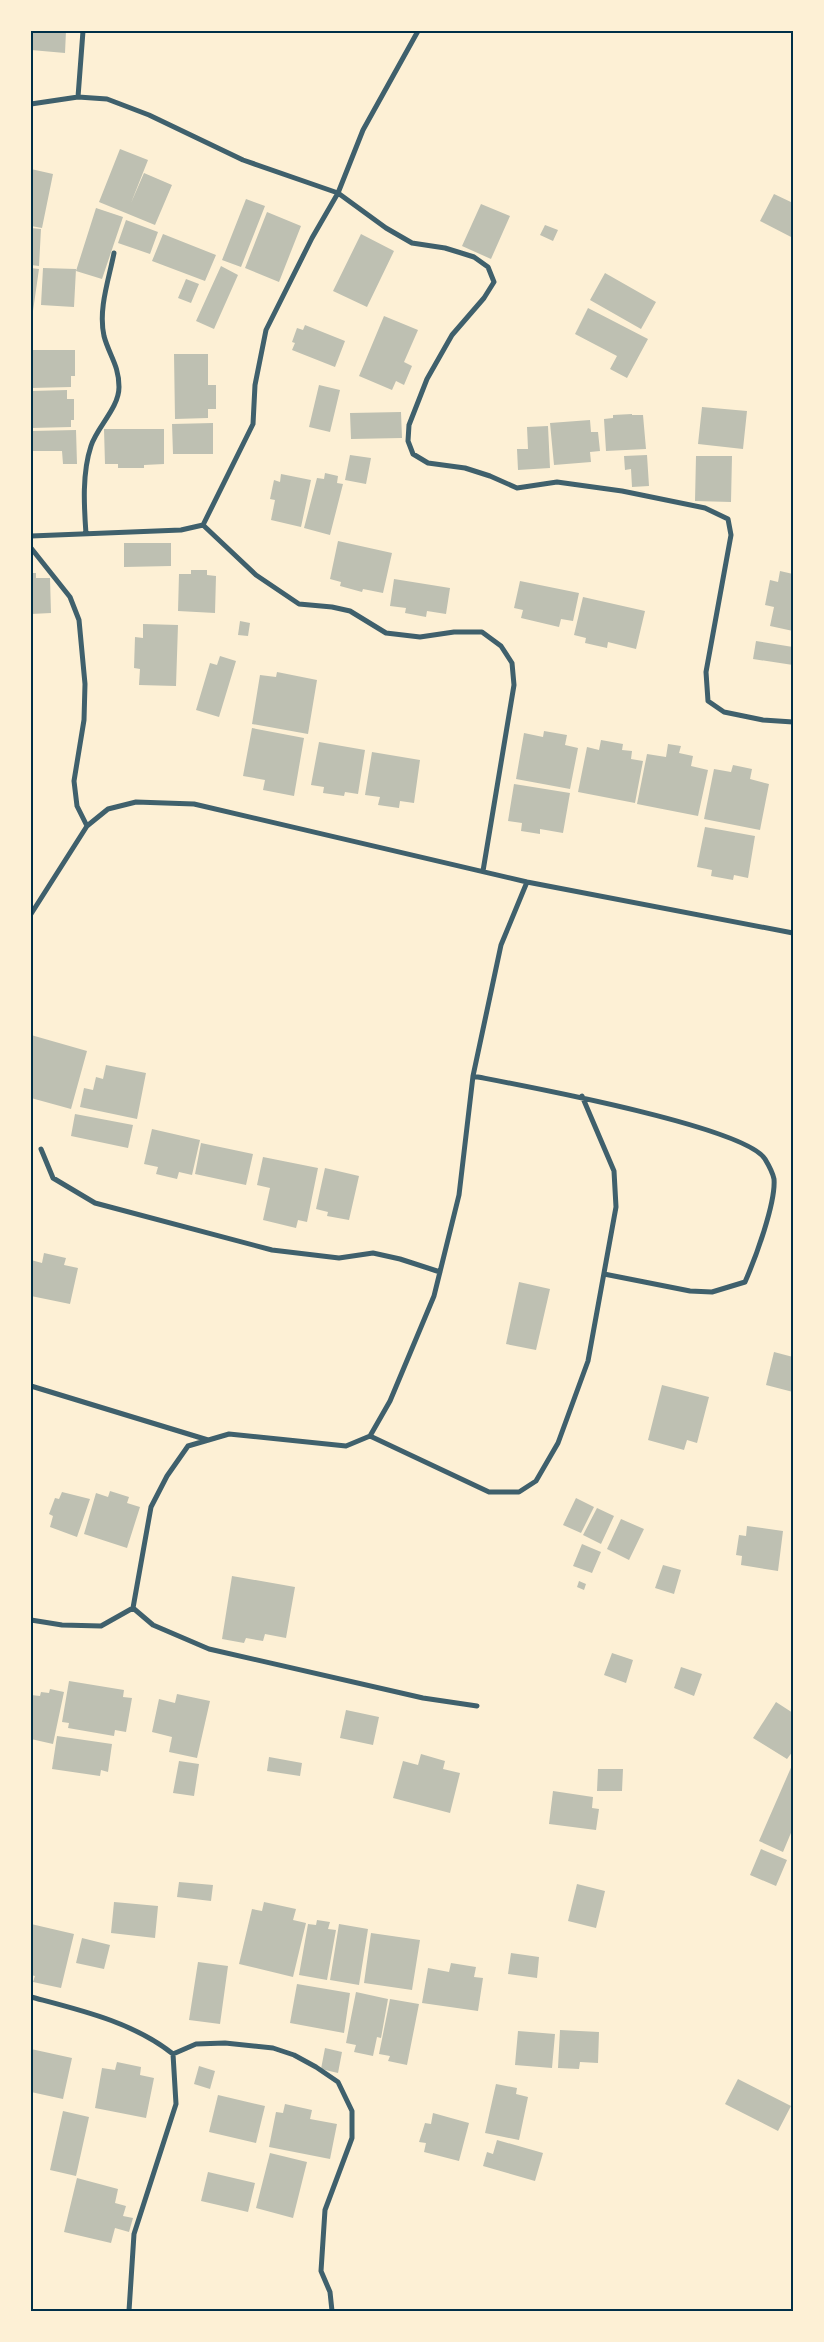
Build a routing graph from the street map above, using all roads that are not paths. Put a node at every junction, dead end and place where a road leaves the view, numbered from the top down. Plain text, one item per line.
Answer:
1 (83, 31) edge
2 (418, 31) edge
3 (78, 97) junction
4 (31, 104) edge
5 (338, 194) junction
6 (114, 253) dead end
7 (203, 525) junction
8 (86, 534) junction
9 (31, 536) edge
10 (31, 548) edge
11 (793, 722) edge
12 (87, 826) junction
13 (482, 871) junction
14 (527, 882) junction
15 (31, 914) edge
16 (793, 934) edge
17 (474, 1076) junction
18 (582, 1096) junction
19 (41, 1149) dead end
20 (440, 1272) junction
21 (604, 1274) junction
22 (31, 1386) edge
23 (370, 1436) junction
24 (208, 1440) junction
25 (133, 1608) junction
26 (31, 1620) edge
27 (477, 1706) dead end
28 (31, 1997) edge
29 (173, 2054) junction
30 (129, 2311) edge
31 (332, 2311) edge

1 - 3 street
2 - 5 street
3 - 4 street
3 - 5 street
5 - 7 street
5 - 11 street
6 - 8 street
7 - 8 street
7 - 13 street
8 - 9 street
10 - 12 street
12 - 13 street
12 - 15 street
13 - 14 street
14 - 16 street
14 - 17 street
17 - 18 street
17 - 20 street
18 - 21 street
18 - 21 street
19 - 20 street
20 - 23 street
21 - 23 street
22 - 24 street
23 - 24 street
24 - 25 street
25 - 26 street
25 - 27 street
28 - 29 street
29 - 30 street
29 - 31 street

